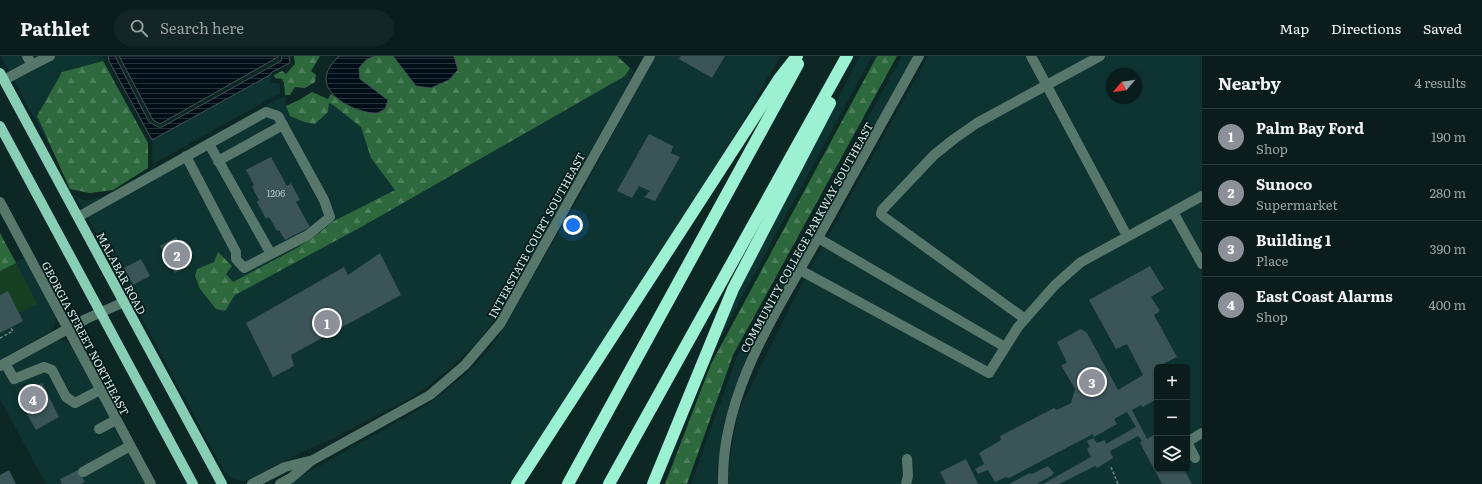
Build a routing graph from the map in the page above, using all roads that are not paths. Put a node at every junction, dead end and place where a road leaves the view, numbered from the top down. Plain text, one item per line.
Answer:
1 (50, 56) edge
2 (650, 56) edge
3 (797, 56) edge
4 (802, 56) edge
5 (848, 56) edge
6 (919, 56) edge
7 (1031, 56) edge
8 (1100, 56) edge
9 (29, 61) edge
10 (2, 77) edge
11 (1047, 84) junction
12 (283, 125) junction
13 (0, 126) edge
14 (209, 144) junction
15 (186, 156) junction
16 (218, 161) junction
17 (1202, 196) edge
18 (0, 202) edge
19 (1173, 212) junction
20 (78, 217) junction
21 (1127, 236) junction
22 (818, 238) junction
23 (271, 254) junction
24 (1202, 264) edge
25 (800, 270) junction
26 (124, 302) junction
27 (100, 313) junction
28 (1025, 319) junction
29 (68, 329) junction
30 (1005, 347) junction
31 (3, 365) edge
32 (100, 390) junction
33 (116, 420) junction
34 (99, 429) dead end
35 (1202, 433) edge
36 (1190, 440) edge
37 (130, 446) junction
38 (1190, 448) edge
39 (1195, 458) dead end
40 (907, 459) dead end
41 (311, 461) junction
42 (83, 472) dead end
43 (150, 484) edge
44 (193, 484) edge
45 (222, 484) edge
46 (252, 484) edge
47 (280, 484) edge
48 (518, 484) edge
49 (568, 484) edge
50 (609, 484) edge
51 (653, 484) edge
52 (723, 484) edge
53 (906, 484) edge

1 - 9 street
2 - 41 street, INTERSTATE COURT SOUTHEAST
3 - 48 highway
4 - 49 highway
5 - 50 highway
5 - 51 highway
6 - 22 street, COMMUNITY COLLEGE PARKWAY SOUTHEAST
7 - 11 street
8 - 11 street
9 - 10 street
10 - 20 main road, MALABAR ROAD
11 - 21 street
11 - 28 street
12 - 14 street
12 - 16 street
12 - 23 street
13 - 27 main road
14 - 15 street
14 - 16 street
15 - 20 street
15 - 23 street
16 - 23 street
17 - 19 street
18 - 29 street, GEORGIA STREET NORTHEAST
19 - 21 street
19 - 24 street
20 - 26 main road, MALABAR ROAD
21 - 28 street
22 - 25 street, COMMUNITY COLLEGE PARKWAY SOUTHEAST
22 - 30 street
25 - 30 street
25 - 52 street, COMMUNITY COLLEGE PARKWAY SOUTHEAST
26 - 27 street
26 - 45 main road, MALABAR ROAD
27 - 29 street
27 - 44 main road
28 - 30 street
29 - 31 street
29 - 32 street, GEORGIA STREET NORTHEAST
31 - 32 street
32 - 33 street, GEORGIA STREET NORTHEAST
33 - 34 street
33 - 37 street, GEORGIA STREET NORTHEAST
35 - 36 street
37 - 42 street
37 - 43 street, GEORGIA STREET NORTHEAST
38 - 39 street
40 - 53 street
41 - 46 street, INTERSTATE COURT SOUTHEAST
41 - 47 street, INTERSTATE COURT SOUTHEAST

